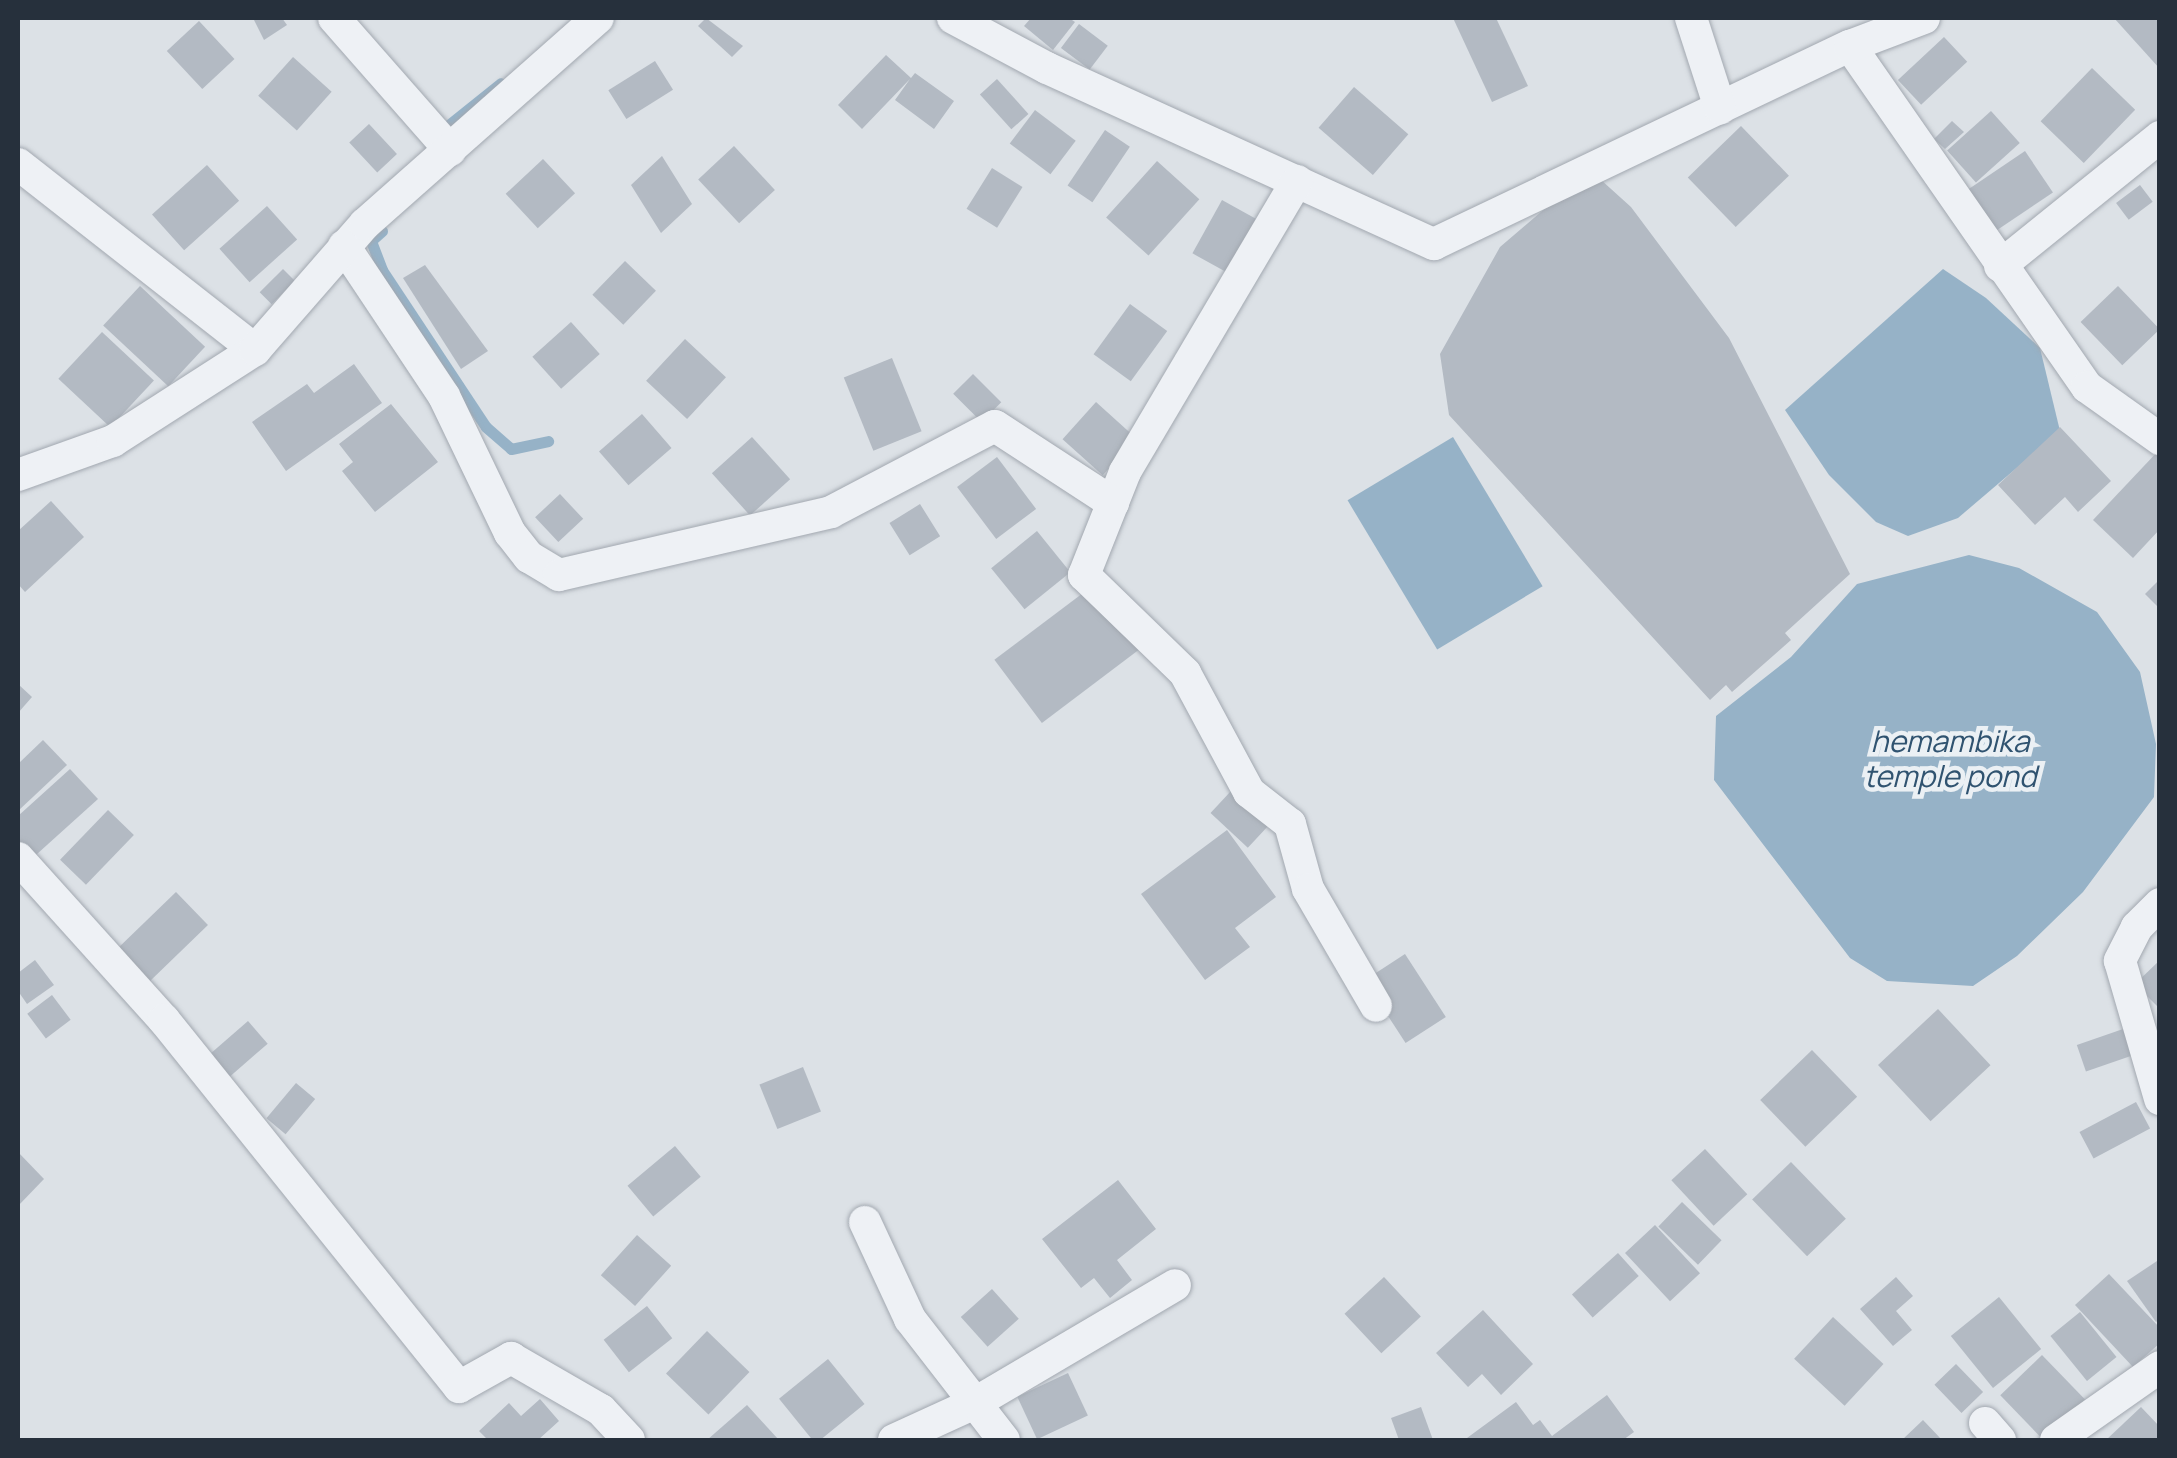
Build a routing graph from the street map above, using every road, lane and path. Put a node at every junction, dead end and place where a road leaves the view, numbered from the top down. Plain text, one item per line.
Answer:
1 (334, 18) edge
2 (598, 18) edge
3 (953, 18) edge
4 (1691, 18) edge
5 (1924, 18) edge
6 (1850, 46) junction
7 (1720, 108) junction
8 (2160, 137) edge
9 (450, 150) junction
10 (18, 164) edge
11 (1297, 181) junction
12 (344, 246) junction
13 (2000, 266) junction
14 (255, 350) junction
15 (2160, 439) edge
16 (18, 475) edge
17 (1113, 503) junction
18 (18, 858) edge
19 (2160, 904) edge
20 (1376, 1006) dead end
21 (2160, 1099) edge
22 (865, 1222) dead end
23 (1175, 1285) dead end
24 (2160, 1366) edge
25 (975, 1403) junction
26 (628, 1440) edge
27 (894, 1440) edge
28 (1004, 1440) edge
29 (2056, 1440) edge

1 - 9 street
2 - 9 street
3 - 11 street
4 - 7 street
5 - 6 street
6 - 7 street
6 - 13 street
7 - 11 street
8 - 13 street
9 - 12 street
10 - 14 street
11 - 17 street
12 - 14 street
12 - 17 street
13 - 15 street
14 - 16 street
17 - 20 street
18 - 26 street
19 - 21 street
22 - 25 street
23 - 25 street
24 - 29 street
25 - 27 street
25 - 28 street

